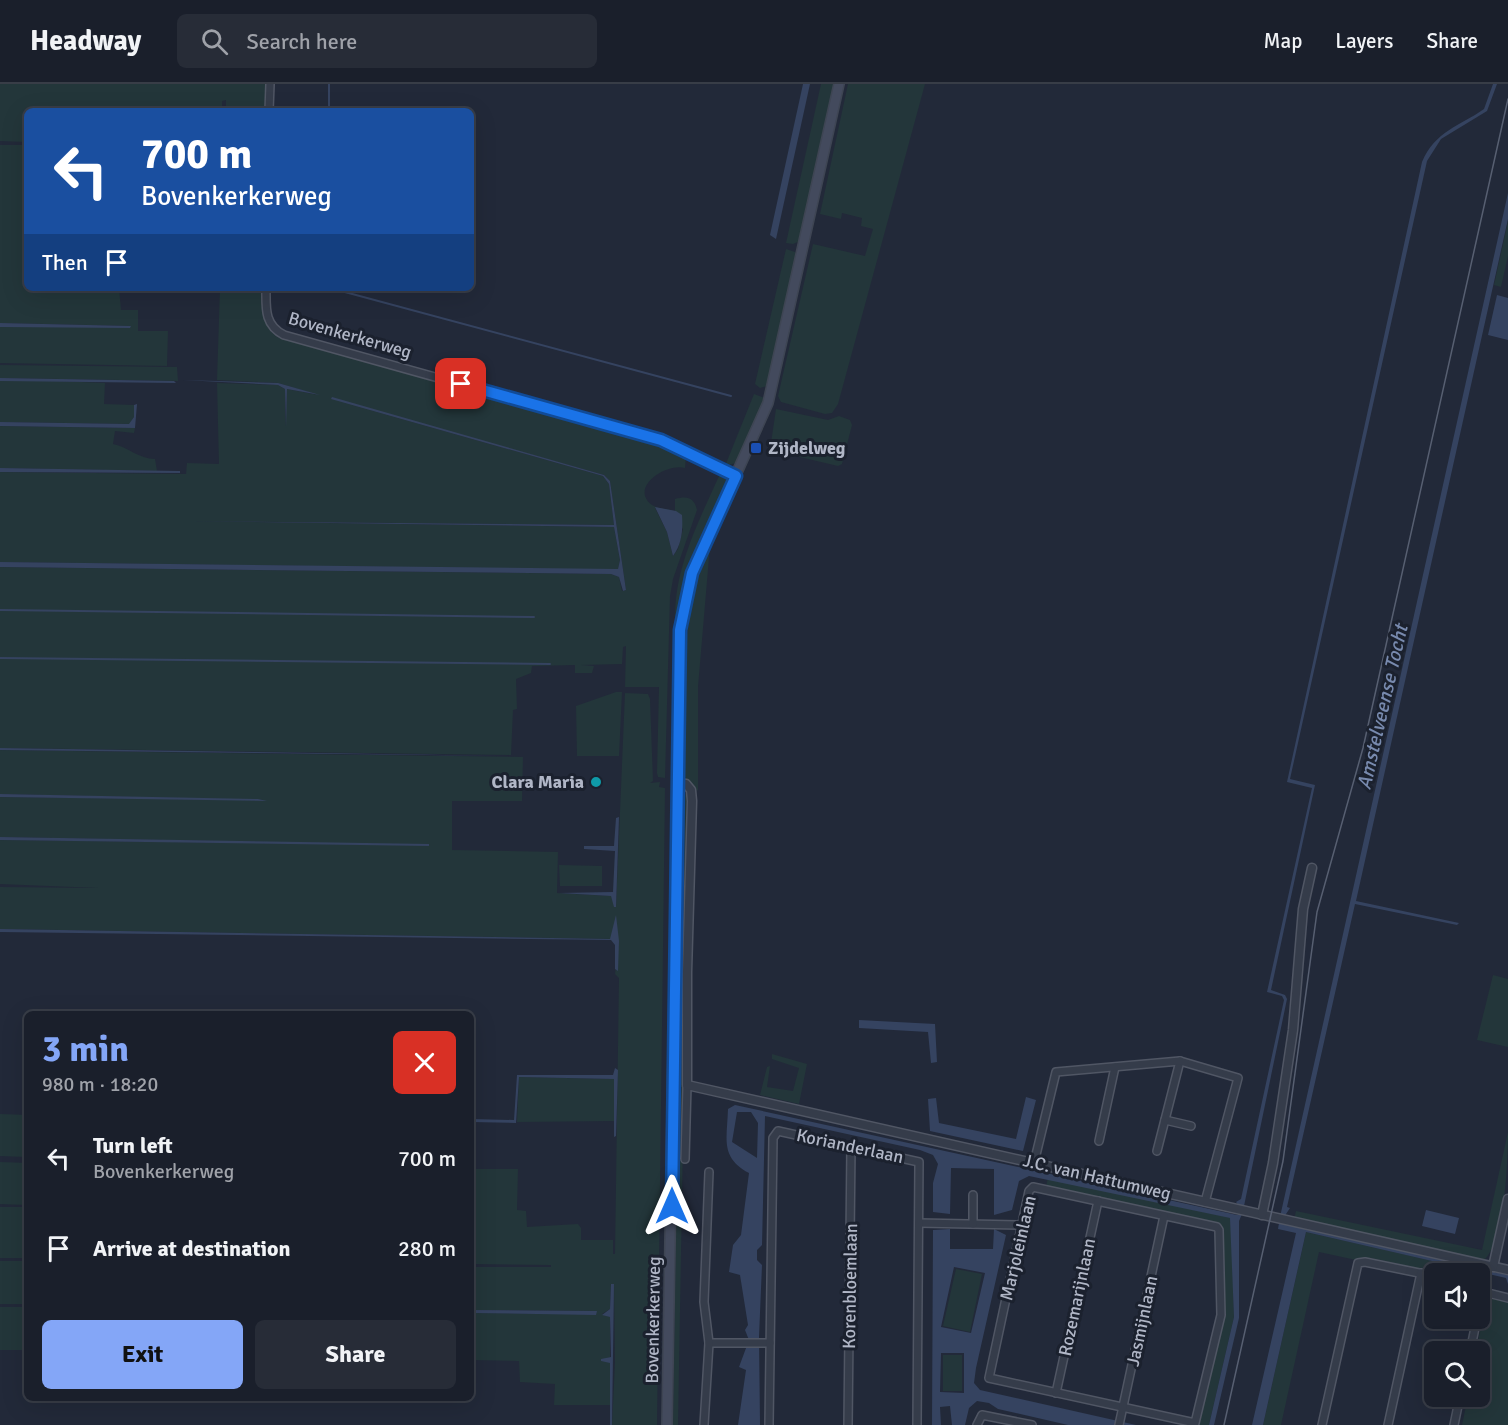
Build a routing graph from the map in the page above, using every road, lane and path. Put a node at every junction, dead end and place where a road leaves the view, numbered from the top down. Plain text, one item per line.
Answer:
1 (270, 84) edge
2 (839, 84) edge
3 (269, 108) edge
4 (266, 291) edge
5 (736, 476) junction
6 (672, 783) junction
7 (1312, 868) dead end
8 (1180, 1061) junction
9 (1115, 1067) junction
10 (687, 1085) junction
11 (1165, 1120) junction
12 (1191, 1126) dead end
13 (1099, 1141) dead end
14 (851, 1147) junction
15 (1157, 1151) dead end
16 (685, 1159) dead end
17 (1034, 1162) junction
18 (709, 1172) dead end
19 (973, 1195) dead end
20 (1508, 1199) edge
21 (1098, 1201) junction
22 (1205, 1202) junction
23 (1262, 1215) junction
24 (1164, 1216) junction
25 (920, 1223) junction
26 (973, 1224) junction
27 (1022, 1225) junction
28 (1493, 1267) junction
29 (1508, 1270) edge
30 (1421, 1273) junction
31 (1424, 1274) edge
32 (1490, 1294) edge
33 (1508, 1298) edge
34 (709, 1343) junction
35 (770, 1343) junction
36 (1056, 1393) junction
37 (1458, 1407) edge
38 (1123, 1408) junction
39 (667, 1425) edge
40 (704, 1425) edge
41 (769, 1425) edge
42 (848, 1425) edge
43 (917, 1425) edge
44 (977, 1425) edge
45 (1032, 1425) edge
46 (1119, 1425) edge
47 (1322, 1425) edge
48 (1388, 1425) edge
49 (1454, 1425) edge

1 - 3 street
2 - 5 main road
4 - 5 street, Bovenkerkerweg
5 - 6 main road, Bovenkerkerweg
6 - 10 street
6 - 39 main road, Bovenkerkerweg
7 - 23 street
8 - 9 street
8 - 11 street
8 - 22 street
9 - 13 street
9 - 17 street
10 - 16 street
10 - 17 street, J.C. van Hattumweg
11 - 12 street
11 - 15 street
14 - 25 street, Korianderlaan
14 - 35 street, Korianderlaan
14 - 42 street, Korenbloemlaan
17 - 22 street, J.C. van Hattumweg
18 - 34 street
19 - 26 street
20 - 28 street
21 - 24 street, Marjoleinlaan
21 - 27 street, Marjoleinlaan
21 - 36 street, Rozemarijnlaan
22 - 23 street, J.C. van Hattumweg
23 - 28 street, J.C. van Hattumweg
24 - 38 street, Jasmijnlaan
24 - 38 street, Marjoleinlaan
25 - 26 street
25 - 43 street, Korianderlaan
26 - 27 street
27 - 36 street, Marjoleinlaan
28 - 29 street, J.C. van Hattumweg
30 - 31 street
30 - 47 street
30 - 48 street
32 - 33 street
34 - 35 street
34 - 40 street
35 - 41 street, Korianderlaan
36 - 38 street, Marjoleinlaan
37 - 49 street
38 - 46 street, Jasmijnlaan
44 - 45 street

